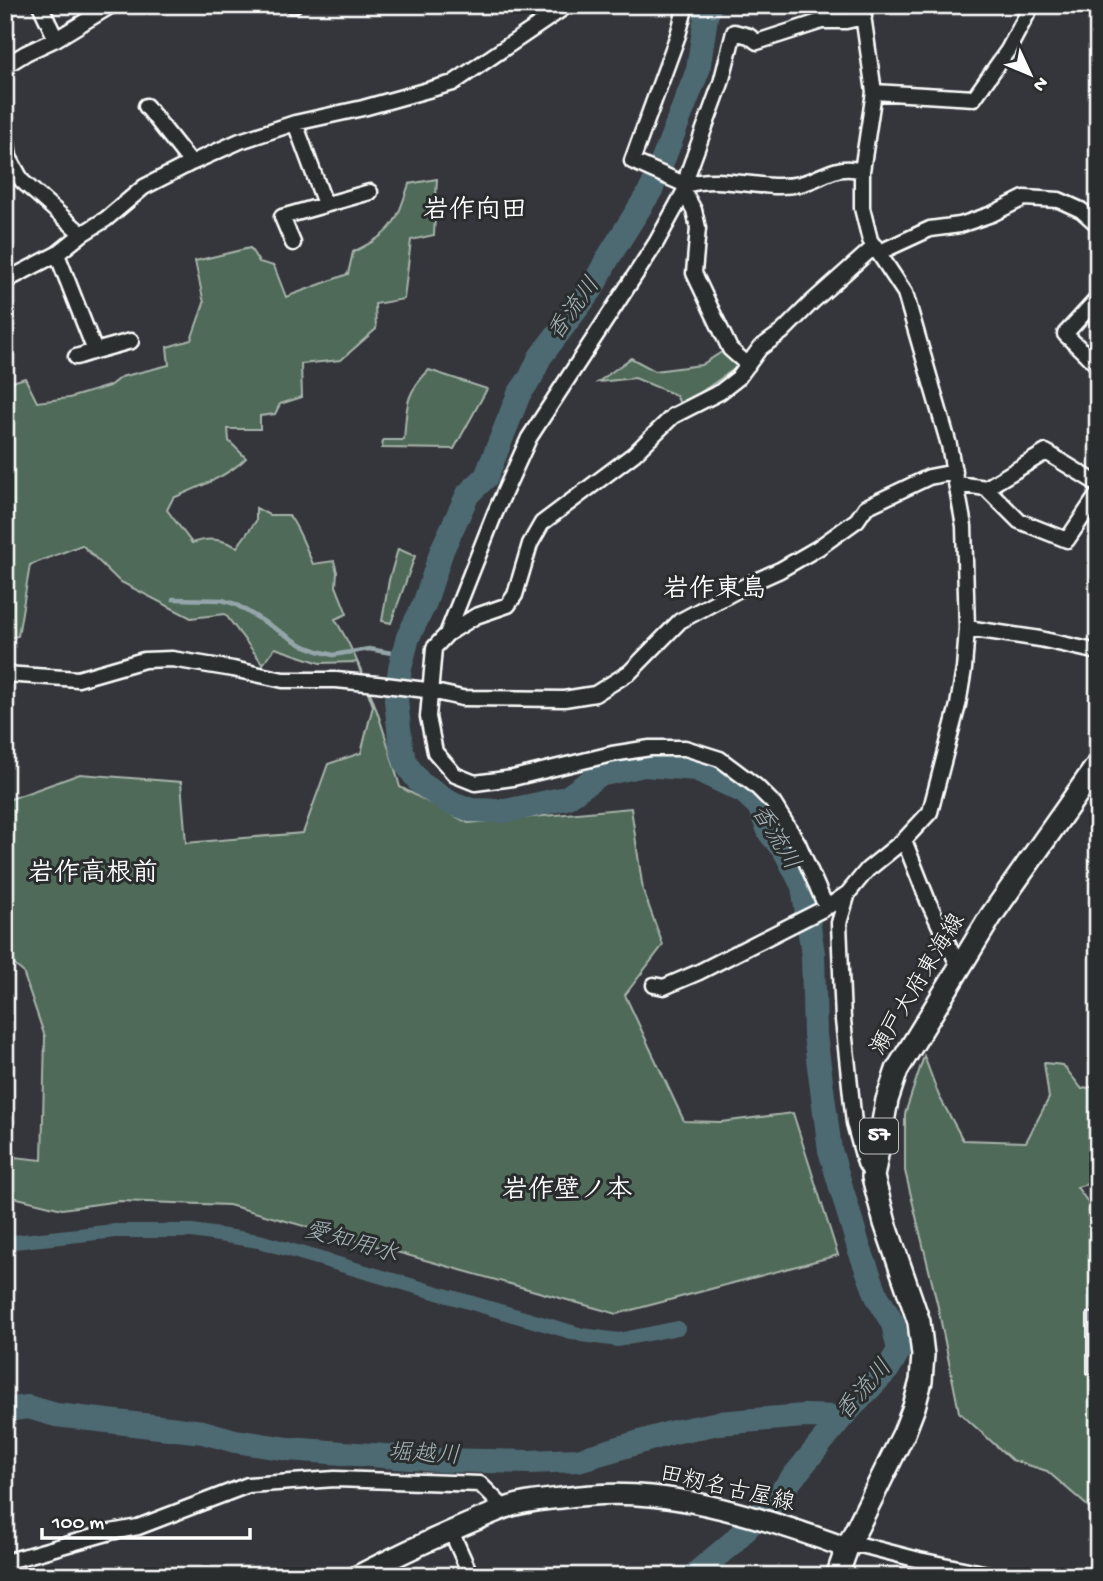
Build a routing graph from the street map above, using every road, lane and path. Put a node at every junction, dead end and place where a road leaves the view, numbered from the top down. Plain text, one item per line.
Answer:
1 (40, 5) edge
2 (112, 5) edge
3 (568, 5) edge
4 (686, 5) edge
5 (1032, 5) edge
6 (864, 11) edge
7 (56, 39) junction
8 (5, 66) edge
9 (874, 92) junction
10 (146, 106) dead end
11 (295, 123) junction
12 (5, 130) edge
13 (191, 163) junction
14 (862, 171) junction
15 (685, 188) junction
16 (370, 192) dead end
17 (325, 205) junction
18 (1098, 225) edge
19 (82, 234) junction
20 (293, 243) dead end
21 (877, 249) junction
22 (57, 254) junction
23 (5, 281) edge
24 (1098, 298) edge
25 (131, 341) dead end
26 (95, 351) junction
27 (76, 357) dead end
28 (748, 365) junction
29 (1098, 366) edge
30 (957, 478) junction
31 (1098, 484) edge
32 (986, 488) junction
33 (1098, 494) edge
34 (967, 628) junction
35 (447, 634) junction
36 (1098, 652) edge
37 (5, 674) edge
38 (429, 690) junction
39 (1098, 764) edge
40 (904, 840) junction
41 (848, 893) junction
42 (826, 907) junction
43 (959, 967) junction
44 (654, 985) dead end
45 (873, 1177) junction
46 (504, 1508) junction
47 (451, 1531) junction
48 (848, 1548) junction
49 (5, 1562) edge
50 (987, 1575) edge
51 (357, 1576) edge
52 (471, 1576) edge
53 (837, 1576) edge
54 (1026, 1576) edge

1 - 7 street
2 - 7 street
3 - 11 street
4 - 15 street
5 - 9 street
6 - 9 street
6 - 15 street
7 - 8 street
9 - 14 street
10 - 13 street
11 - 13 street
11 - 17 street
12 - 19 street
13 - 19 street
14 - 15 street
14 - 21 street
15 - 28 street
15 - 35 street
16 - 17 street
17 - 20 street
18 - 21 street
19 - 22 street
21 - 28 street
21 - 30 street
22 - 23 street
22 - 26 street
24 - 29 street
25 - 26 street
26 - 27 street
28 - 35 street
30 - 32 street
30 - 34 street
30 - 38 street
31 - 32 street
32 - 33 street
34 - 36 street
34 - 40 street
35 - 38 street
37 - 38 street
38 - 42 street
39 - 43 main road, 瀬戸大府東海線 / 57
40 - 41 street
40 - 43 street
41 - 42 street
41 - 45 street
42 - 44 street
43 - 45 main road, 瀬戸大府東海線 / 57
45 - 48 main road, 瀬戸大府東海線 / 57
46 - 47 main road, 田籾名古屋線
46 - 48 main road, 田籾名古屋線
46 - 49 street
47 - 51 main road, 田籾名古屋線
47 - 52 street
48 - 50 street
48 - 53 main road, 瀬戸大府東海線 / 57
50 - 54 street

